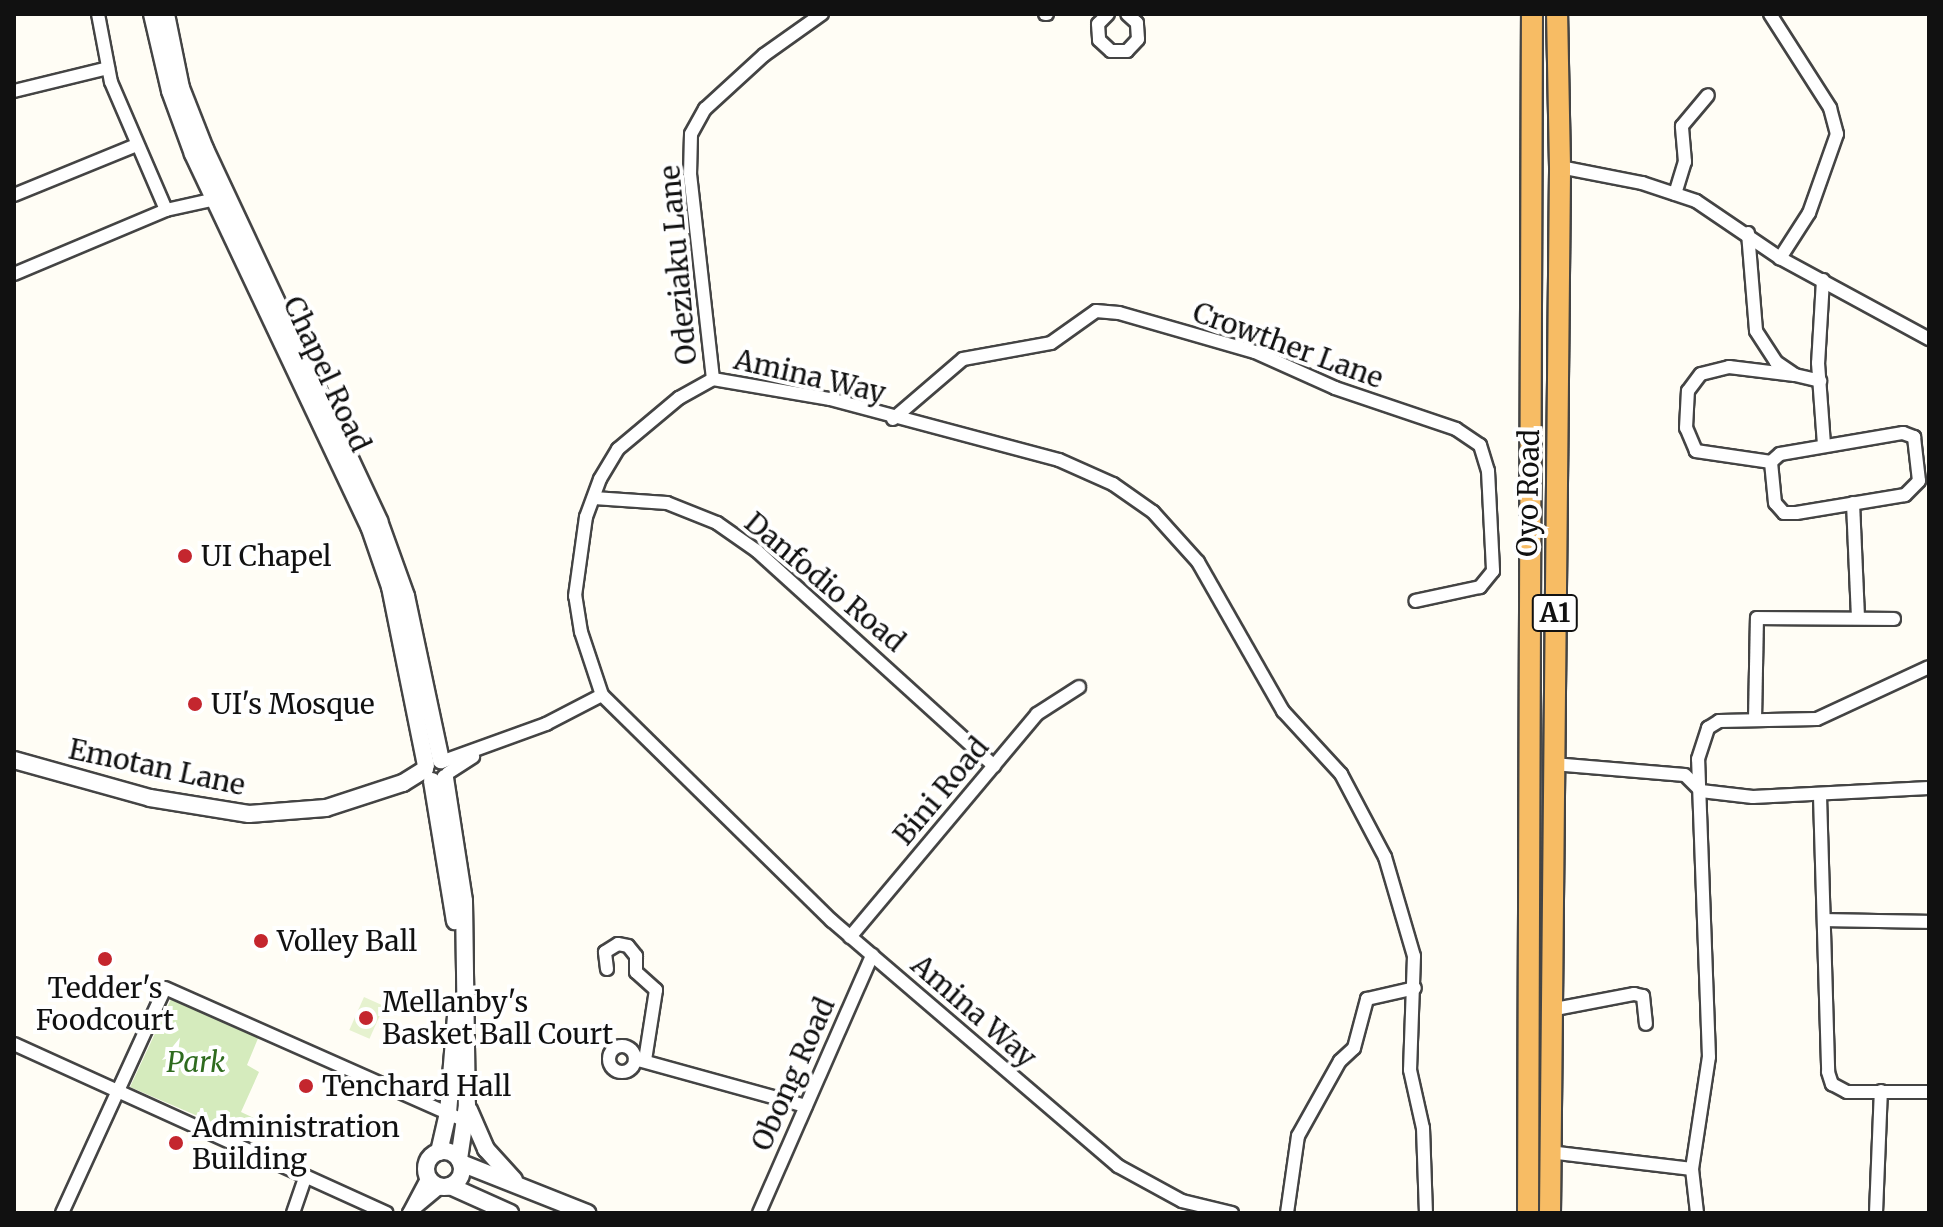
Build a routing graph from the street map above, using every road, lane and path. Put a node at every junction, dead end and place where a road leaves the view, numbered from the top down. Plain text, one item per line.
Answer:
1 (98, 14) edge
2 (152, 14) edge
3 (166, 14) edge
4 (822, 14) edge
5 (1108, 14) edge
6 (1127, 14) edge
7 (1532, 14) edge
8 (1557, 14) edge
9 (1770, 14) edge
10 (108, 68) junction
11 (14, 91) edge
12 (1708, 95) dead end
13 (134, 146) junction
14 (1560, 167) junction
15 (1675, 194) junction
16 (14, 195) edge
17 (222, 197) junction
18 (166, 210) junction
19 (1748, 233) junction
20 (1780, 258) junction
21 (14, 274) edge
22 (1823, 280) junction
23 (1929, 339) edge
24 (1795, 375) junction
25 (713, 379) junction
26 (1820, 381) junction
27 (893, 419) junction
28 (1824, 444) junction
29 (1771, 462) junction
30 (594, 498) junction
31 (1853, 503) junction
32 (1415, 601) dead end
33 (1858, 617) junction
34 (1894, 619) dead end
35 (1929, 667) edge
36 (1079, 687) dead end
37 (602, 695) junction
38 (1755, 720) junction
39 (14, 760) edge
40 (1553, 764) junction
41 (994, 766) junction
42 (436, 771) junction
43 (1929, 788) edge
44 (1701, 791) junction
45 (1820, 796) junction
46 (1827, 920) junction
47 (1929, 922) edge
48 (850, 937) junction
49 (872, 955) junction
50 (607, 969) dead end
51 (1415, 988) junction
52 (1550, 1010) junction
53 (1646, 1024) dead end
54 (14, 1044) edge
55 (1881, 1091) junction
56 (117, 1092) junction
57 (1929, 1092) edge
58 (806, 1106) junction
59 (448, 1113) junction
60 (466, 1113) junction
61 (439, 1152) junction
62 (1549, 1152) junction
63 (460, 1161) junction
64 (1692, 1169) junction
65 (305, 1178) junction
66 (439, 1184) junction
67 (518, 1184) junction
68 (62, 1213) edge
69 (293, 1213) edge
70 (387, 1213) edge
71 (409, 1213) edge
72 (510, 1213) edge
73 (587, 1213) edge
74 (759, 1213) edge
75 (1232, 1213) edge
76 (1287, 1213) edge
77 (1426, 1213) edge
78 (1528, 1213) edge
79 (1550, 1213) edge
80 (1697, 1213) edge
81 (1876, 1213) edge

1 - 10 street
2 - 17 street, Chapel Road
3 - 17 street, Chapel Road
4 - 25 street, Odeziaku Lane
5 - 6 street
7 - 78 highway, Oyo Road / A1
8 - 14 highway, Oyo Road / A1
9 - 20 street
10 - 11 street
10 - 13 street
12 - 15 street
13 - 16 street
13 - 18 street
14 - 15 street
14 - 40 highway, Oyo Road / A1
15 - 19 street
17 - 18 street
17 - 42 street, Chapel Road
18 - 21 street
19 - 20 street
19 - 24 street
20 - 22 street
22 - 23 street
22 - 26 street
24 - 26 street
24 - 29 street
25 - 27 street, Amina Way
25 - 30 street, Amina Way
26 - 28 street
27 - 32 street, Crowther Lane
27 - 51 street, Amina Way
28 - 29 street
28 - 31 street
29 - 31 street
30 - 37 street, Amina Way
30 - 41 street, Danfodio Road
31 - 33 street
33 - 34 street
33 - 38 street
35 - 38 street
36 - 41 street, Bini Road
37 - 42 street
37 - 48 street, Amina Way
38 - 44 street
39 - 42 street, Emotan Lane
40 - 44 street
40 - 52 highway, Oyo Road / A1
41 - 48 street, Bini Road
42 - 59 street, Chapel Road
42 - 60 street, Chapel Road
43 - 45 street
44 - 45 street
44 - 64 street
45 - 46 street
46 - 47 street
46 - 55 street
48 - 49 street, Amina Way
49 - 58 street, Obong Road
49 - 75 street, Amina Way
50 - 58 street
51 - 76 street
51 - 77 street, Amina Way
52 - 53 street
52 - 62 highway, Oyo Road / A1
54 - 56 street
55 - 57 street
55 - 81 street
56 - 59 street
56 - 65 street
56 - 68 street
58 - 74 street, Obong Road
59 - 60 street
59 - 61 street, Chapel Road
60 - 63 street, Chapel Road
60 - 67 street
61 - 63 street
61 - 66 street, Chapel Road
62 - 64 street
62 - 79 highway, Oyo Road / A1
63 - 66 street, Chapel Road
63 - 67 street
64 - 80 street
65 - 69 street
65 - 70 street
66 - 71 street
66 - 72 street
67 - 73 street

